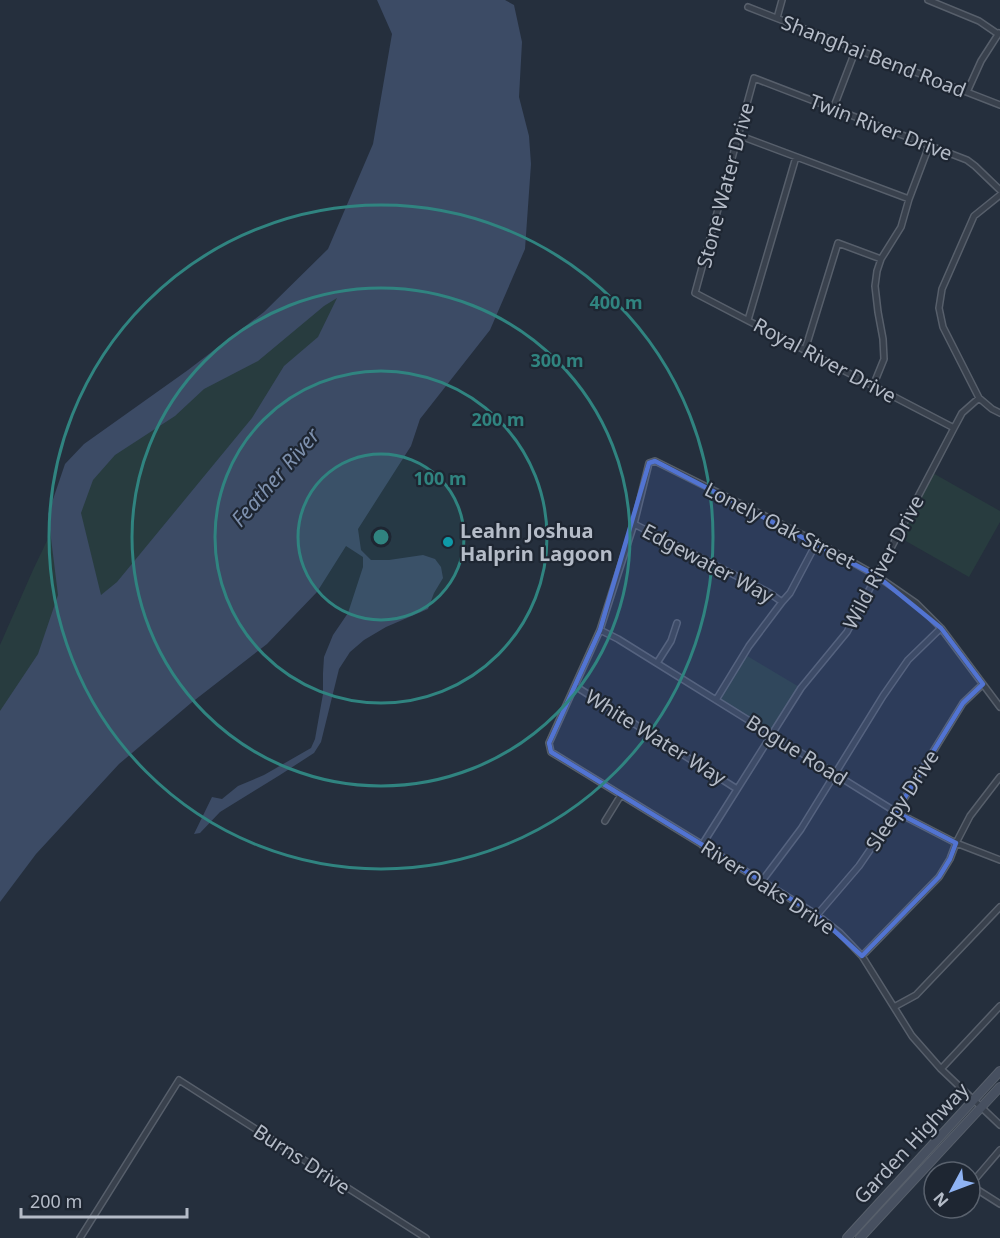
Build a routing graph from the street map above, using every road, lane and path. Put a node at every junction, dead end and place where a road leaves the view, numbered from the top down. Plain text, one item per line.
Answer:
1 (782, 0) edge
2 (928, 0) edge
3 (944, 3) edge
4 (748, 7) dead end
5 (777, 18) junction
6 (999, 33) edge
7 (856, 49) junction
8 (754, 78) joint
9 (967, 92) junction
10 (1000, 105) edge
11 (833, 109) junction
12 (738, 135) junction
13 (929, 146) junction
14 (796, 157) junction
15 (1000, 190) edge
16 (1000, 195) edge
17 (909, 199) junction
18 (881, 259) junction
19 (695, 293) joint
20 (748, 320) junction
21 (805, 350) junction
22 (873, 386) junction
23 (979, 398) junction
24 (1000, 413) edge
25 (954, 428) junction
26 (634, 524) junction
27 (817, 542) junction
28 (877, 576) junction
29 (782, 602) junction
30 (677, 622) dead end
31 (941, 628) junction
32 (600, 630) junction
33 (657, 663) junction
34 (983, 684) junction
35 (575, 686) junction
36 (716, 700) junction
37 (1000, 707) edge
38 (771, 734) junction
39 (834, 773) junction
40 (1000, 777) edge
41 (737, 789) junction
42 (621, 795) junction
43 (896, 812) junction
44 (605, 821) dead end
45 (956, 843) junction
46 (702, 845) junction
47 (1000, 860) edge
48 (762, 881) junction
49 (1000, 907) edge
50 (818, 915) junction
51 (862, 956) junction
52 (1000, 1006) edge
53 (894, 1007) junction
54 (940, 1070) junction
55 (1000, 1071) edge
56 (1000, 1087) edge
57 (973, 1100) junction
58 (981, 1107) junction
59 (1000, 1125) edge
60 (1000, 1150) edge
61 (982, 1171) edge
62 (982, 1193) edge
63 (1000, 1204) edge
64 (81, 1238) edge
65 (426, 1238) edge
66 (847, 1238) edge
67 (860, 1238) edge

1 - 5 street
2 - 3 street
3 - 6 street
4 - 5 street, Shanghai Bend Road
5 - 7 street, Shanghai Bend Road
6 - 9 street
7 - 9 street, Shanghai Bend Road
7 - 11 street
8 - 11 street, Twin River Drive
8 - 12 street, Stone Water Drive
9 - 10 street, Shanghai Bend Road
11 - 13 street, Twin River Drive
12 - 14 street
12 - 19 street, Stone Water Drive
13 - 15 street, Twin River Drive
13 - 17 street
14 - 17 street
14 - 20 street
16 - 23 street
17 - 18 street
18 - 21 street
18 - 22 street
19 - 20 street, Royal River Drive
20 - 21 street, Royal River Drive
21 - 22 street, Royal River Drive
22 - 25 street, Royal River Drive
23 - 24 street
23 - 25 street, Wild River Drive
25 - 28 street, Wild River Drive
26 - 27 street, Lonely Oak Street
26 - 29 street, Edgewater Way
26 - 32 street
27 - 28 street, Lonely Oak Street
27 - 29 street
28 - 31 street, Lonely Oak Street
28 - 38 street, Wild River Drive
29 - 36 street
30 - 33 street
31 - 34 street, Lonely Oak Street
31 - 39 street
32 - 33 street, Bogue Road
32 - 35 street
33 - 36 street, Bogue Road
34 - 37 street, Lonely Oak Street
34 - 43 street, Sleepy Drive
35 - 41 street, White Water Way
35 - 42 street, River Oaks Drive
36 - 38 street, Bogue Road
38 - 39 street, Bogue Road
38 - 41 street, Wild River Drive
39 - 43 street, Bogue Road
39 - 48 street
40 - 45 street
41 - 46 street, Wild River Drive
42 - 44 street
42 - 46 street, River Oaks Drive
43 - 45 street, Bogue Road
43 - 50 street, Sleepy Drive
45 - 47 street, Bogue Road
45 - 51 street
46 - 48 street, River Oaks Drive
48 - 50 street, River Oaks Drive
49 - 53 street
50 - 51 street, River Oaks Drive
51 - 53 street, River Oaks Drive
52 - 54 street
53 - 54 street, River Oaks Drive
54 - 57 street, River Oaks Drive
55 - 57 main road, Garden Highway
56 - 58 main road, Garden Highway
57 - 58 street, River Oaks Drive
57 - 66 main road, Garden Highway
58 - 59 street, River Oaks Drive
58 - 67 main road, Garden Highway
60 - 61 street
62 - 63 street
64 - 65 street, Burns Drive

